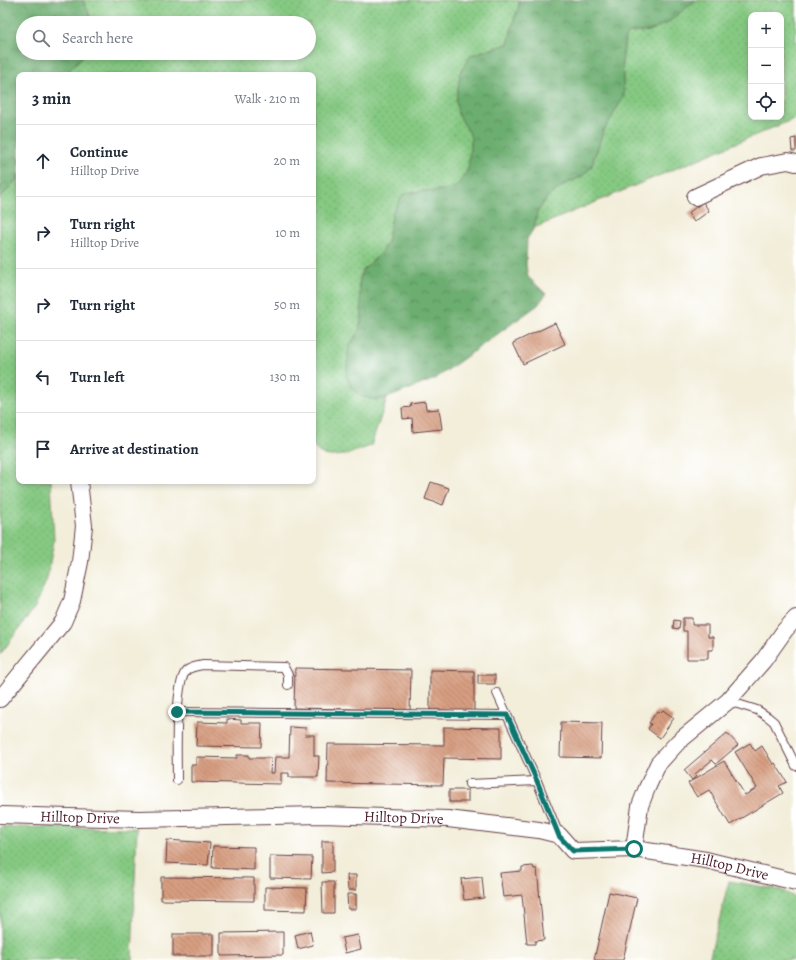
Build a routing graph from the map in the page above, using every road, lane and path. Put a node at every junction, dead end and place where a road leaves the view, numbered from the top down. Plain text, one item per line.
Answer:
1 (796, 163) edge
2 (695, 197) dead end
3 (79, 484) edge
4 (796, 618) edge
5 (288, 685) dead end
6 (497, 693) dead end
7 (0, 700) edge
8 (728, 701) junction
9 (177, 712) junction
10 (507, 715) junction
11 (796, 766) edge
12 (177, 780) dead end
13 (537, 781) junction
14 (469, 784) dead end
15 (0, 816) edge
16 (559, 836) junction
17 (634, 849) junction
18 (796, 882) edge

1 - 2 street
3 - 7 street
4 - 8 street
5 - 9 lane
6 - 10 lane
8 - 11 lane
8 - 17 street
9 - 10 lane
9 - 12 lane
10 - 13 lane
13 - 14 lane
13 - 16 lane
15 - 16 street, Hilltop Drive
16 - 17 street, Hilltop Drive
17 - 18 street, Hilltop Drive

